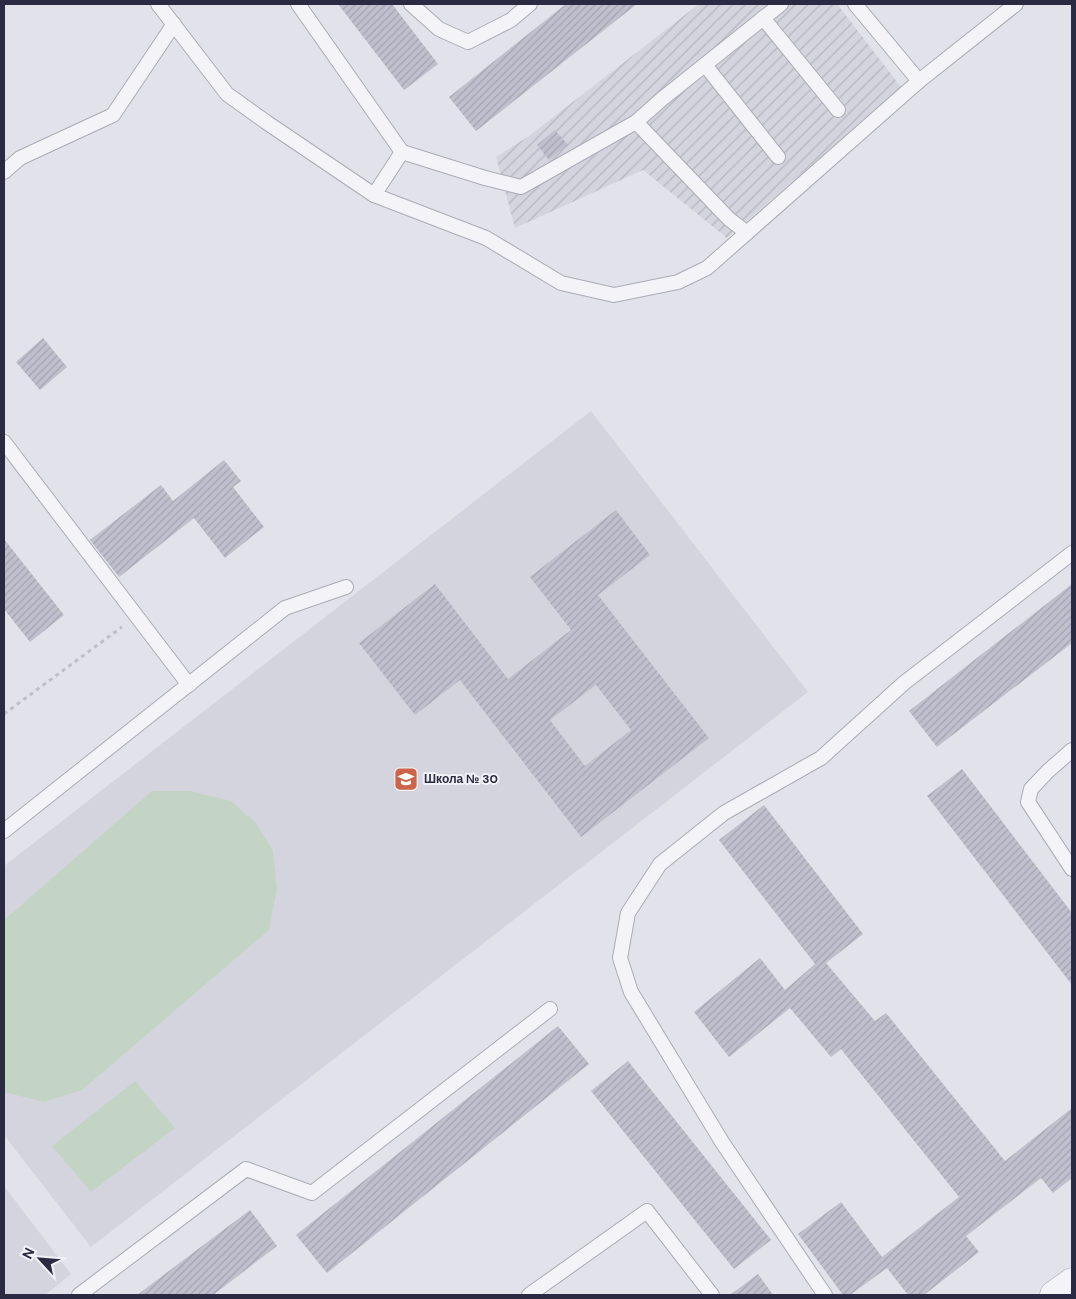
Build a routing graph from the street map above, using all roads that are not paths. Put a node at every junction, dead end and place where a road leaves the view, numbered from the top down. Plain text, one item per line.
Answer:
1 (158, 4) edge
2 (298, 4) edge
3 (411, 4) edge
4 (530, 4) edge
5 (781, 4) edge
6 (855, 4) edge
7 (1016, 4) edge
8 (763, 18) junction
9 (174, 24) junction
10 (705, 65) junction
11 (919, 81) junction
12 (838, 110) dead end
13 (636, 122) junction
14 (402, 152) junction
15 (778, 157) dead end
16 (4, 172) edge
17 (374, 195) junction
18 (746, 232) junction
19 (4, 442) edge
20 (1072, 553) edge
21 (346, 587) dead end
22 (189, 685) junction
23 (1072, 750) edge
24 (4, 831) edge
25 (1072, 869) edge
26 (550, 1009) dead end
27 (1072, 1282) edge
28 (79, 1295) edge
29 (529, 1295) edge
30 (712, 1295) edge
31 (825, 1295) edge
32 (1054, 1295) edge

1 - 9 lane
2 - 14 lane
3 - 4 lane
5 - 8 lane
6 - 11 lane
7 - 11 lane
8 - 10 lane
8 - 12 lane
9 - 16 lane
9 - 17 lane
10 - 13 lane
10 - 15 lane
11 - 18 lane
13 - 14 lane
13 - 18 lane
14 - 17 lane
17 - 18 lane
19 - 22 lane
20 - 31 lane
21 - 22 lane
22 - 24 lane
23 - 25 lane
26 - 28 lane
27 - 32 street
29 - 30 lane

